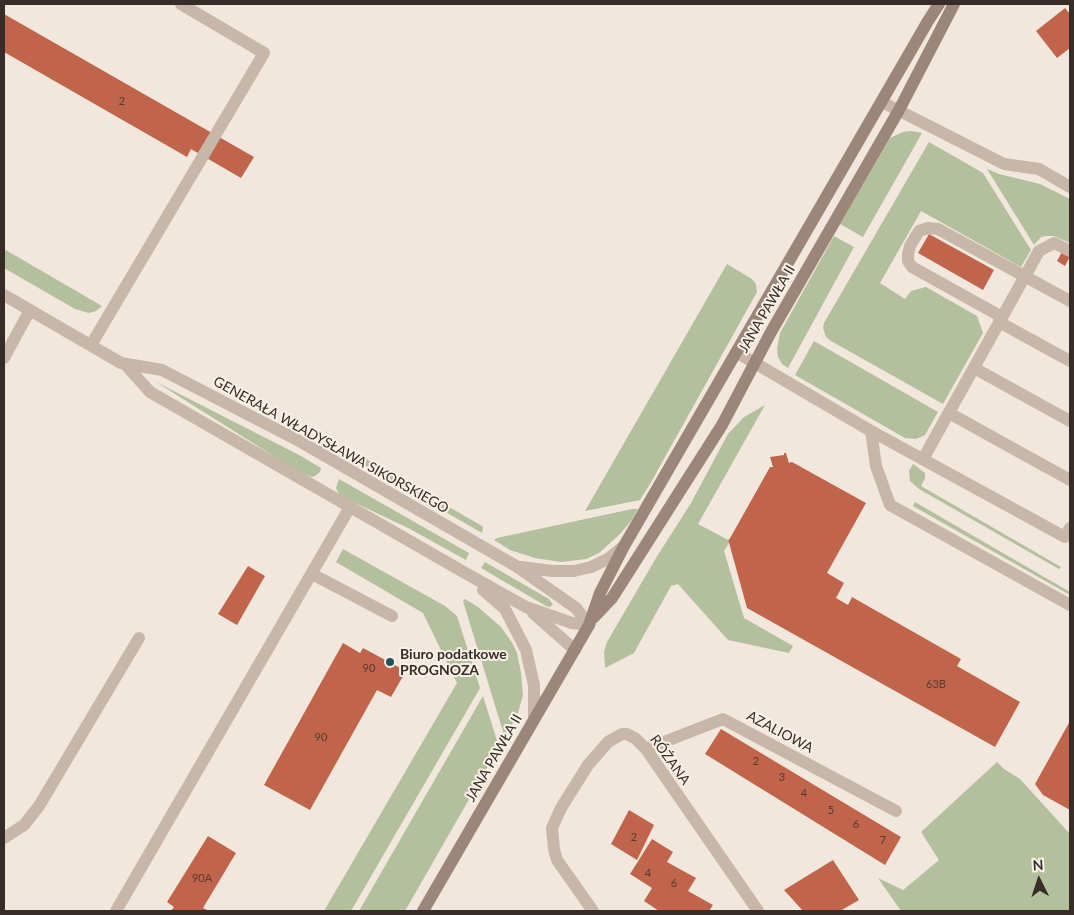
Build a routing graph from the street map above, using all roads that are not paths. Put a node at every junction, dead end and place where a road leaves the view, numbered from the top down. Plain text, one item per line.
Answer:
1 (182, 4) edge
2 (939, 4) edge
3 (954, 4) edge
4 (882, 102) junction
5 (899, 110) junction
6 (1070, 187) edge
7 (1070, 251) edge
8 (1025, 276) junction
9 (4, 295) edge
10 (1070, 301) edge
11 (30, 310) junction
12 (1001, 320) junction
13 (92, 345) junction
14 (736, 352) junction
15 (4, 358) edge
16 (1070, 361) edge
17 (754, 362) junction
18 (125, 364) junction
19 (974, 368) junction
20 (949, 413) junction
21 (1070, 422) edge
22 (870, 431) junction
23 (923, 459) junction
24 (1070, 480) edge
25 (350, 507) junction
26 (1070, 528) edge
27 (624, 546) junction
28 (516, 566) junction
29 (312, 574) junction
30 (466, 574) junction
31 (1070, 606) edge
32 (526, 607) junction
33 (392, 616) dead end
34 (590, 622) junction
35 (139, 638) dead end
36 (575, 650) junction
37 (534, 717) junction
38 (646, 749) junction
39 (896, 811) dead end
40 (4, 838) edge
41 (116, 911) edge
42 (423, 911) edge
43 (593, 911) edge
44 (758, 911) edge

1 - 13 street
2 - 4 main road, JANA PAWŁA II
3 - 5 main road, JANA PAWŁA II
4 - 5 street
4 - 14 main road, JANA PAWŁA II
5 - 6 street
5 - 17 main road, JANA PAWŁA II
7 - 8 street
8 - 10 street
8 - 12 street
8 - 12 street
9 - 11 street, GENERAŁA WŁADYSŁAWA SIKORSKIEGO
11 - 13 street, GENERAŁA WŁADYSŁAWA SIKORSKIEGO
11 - 15 street
12 - 16 street
12 - 19 street
13 - 18 street, GENERAŁA WŁADYSŁAWA SIKORSKIEGO
14 - 17 street
14 - 27 main road, JANA PAWŁA II
17 - 22 street
17 - 34 main road, JANA PAWŁA II
18 - 25 street, GENERAŁA WŁADYSŁAWA SIKORSKIEGO
18 - 28 street, GENERAŁA WŁADYSŁAWA SIKORSKIEGO
19 - 20 street
19 - 21 street
20 - 23 street
20 - 24 street
22 - 23 street
22 - 31 street
23 - 26 street
25 - 29 street
25 - 30 street, GENERAŁA WŁADYSŁAWA SIKORSKIEGO
27 - 28 street, GENERAŁA WŁADYSŁAWA SIKORSKIEGO
27 - 34 main road, JANA PAWŁA II
28 - 34 street, GENERAŁA WŁADYSŁAWA SIKORSKIEGO
29 - 33 street
29 - 41 street
30 - 32 street, GENERAŁA WŁADYSŁAWA SIKORSKIEGO
30 - 37 street, GENERAŁA WŁADYSŁAWA SIKORSKIEGO
32 - 34 street, GENERAŁA WŁADYSŁAWA SIKORSKIEGO
32 - 36 street, GENERAŁA WŁADYSŁAWA SIKORSKIEGO
34 - 36 main road, JANA PAWŁA II
35 - 40 street
36 - 37 main road, JANA PAWŁA II
37 - 42 main road, JANA PAWŁA II
38 - 39 street, AZALIOWA
38 - 43 street, RÓŻANA
38 - 44 street, RÓŻANA

